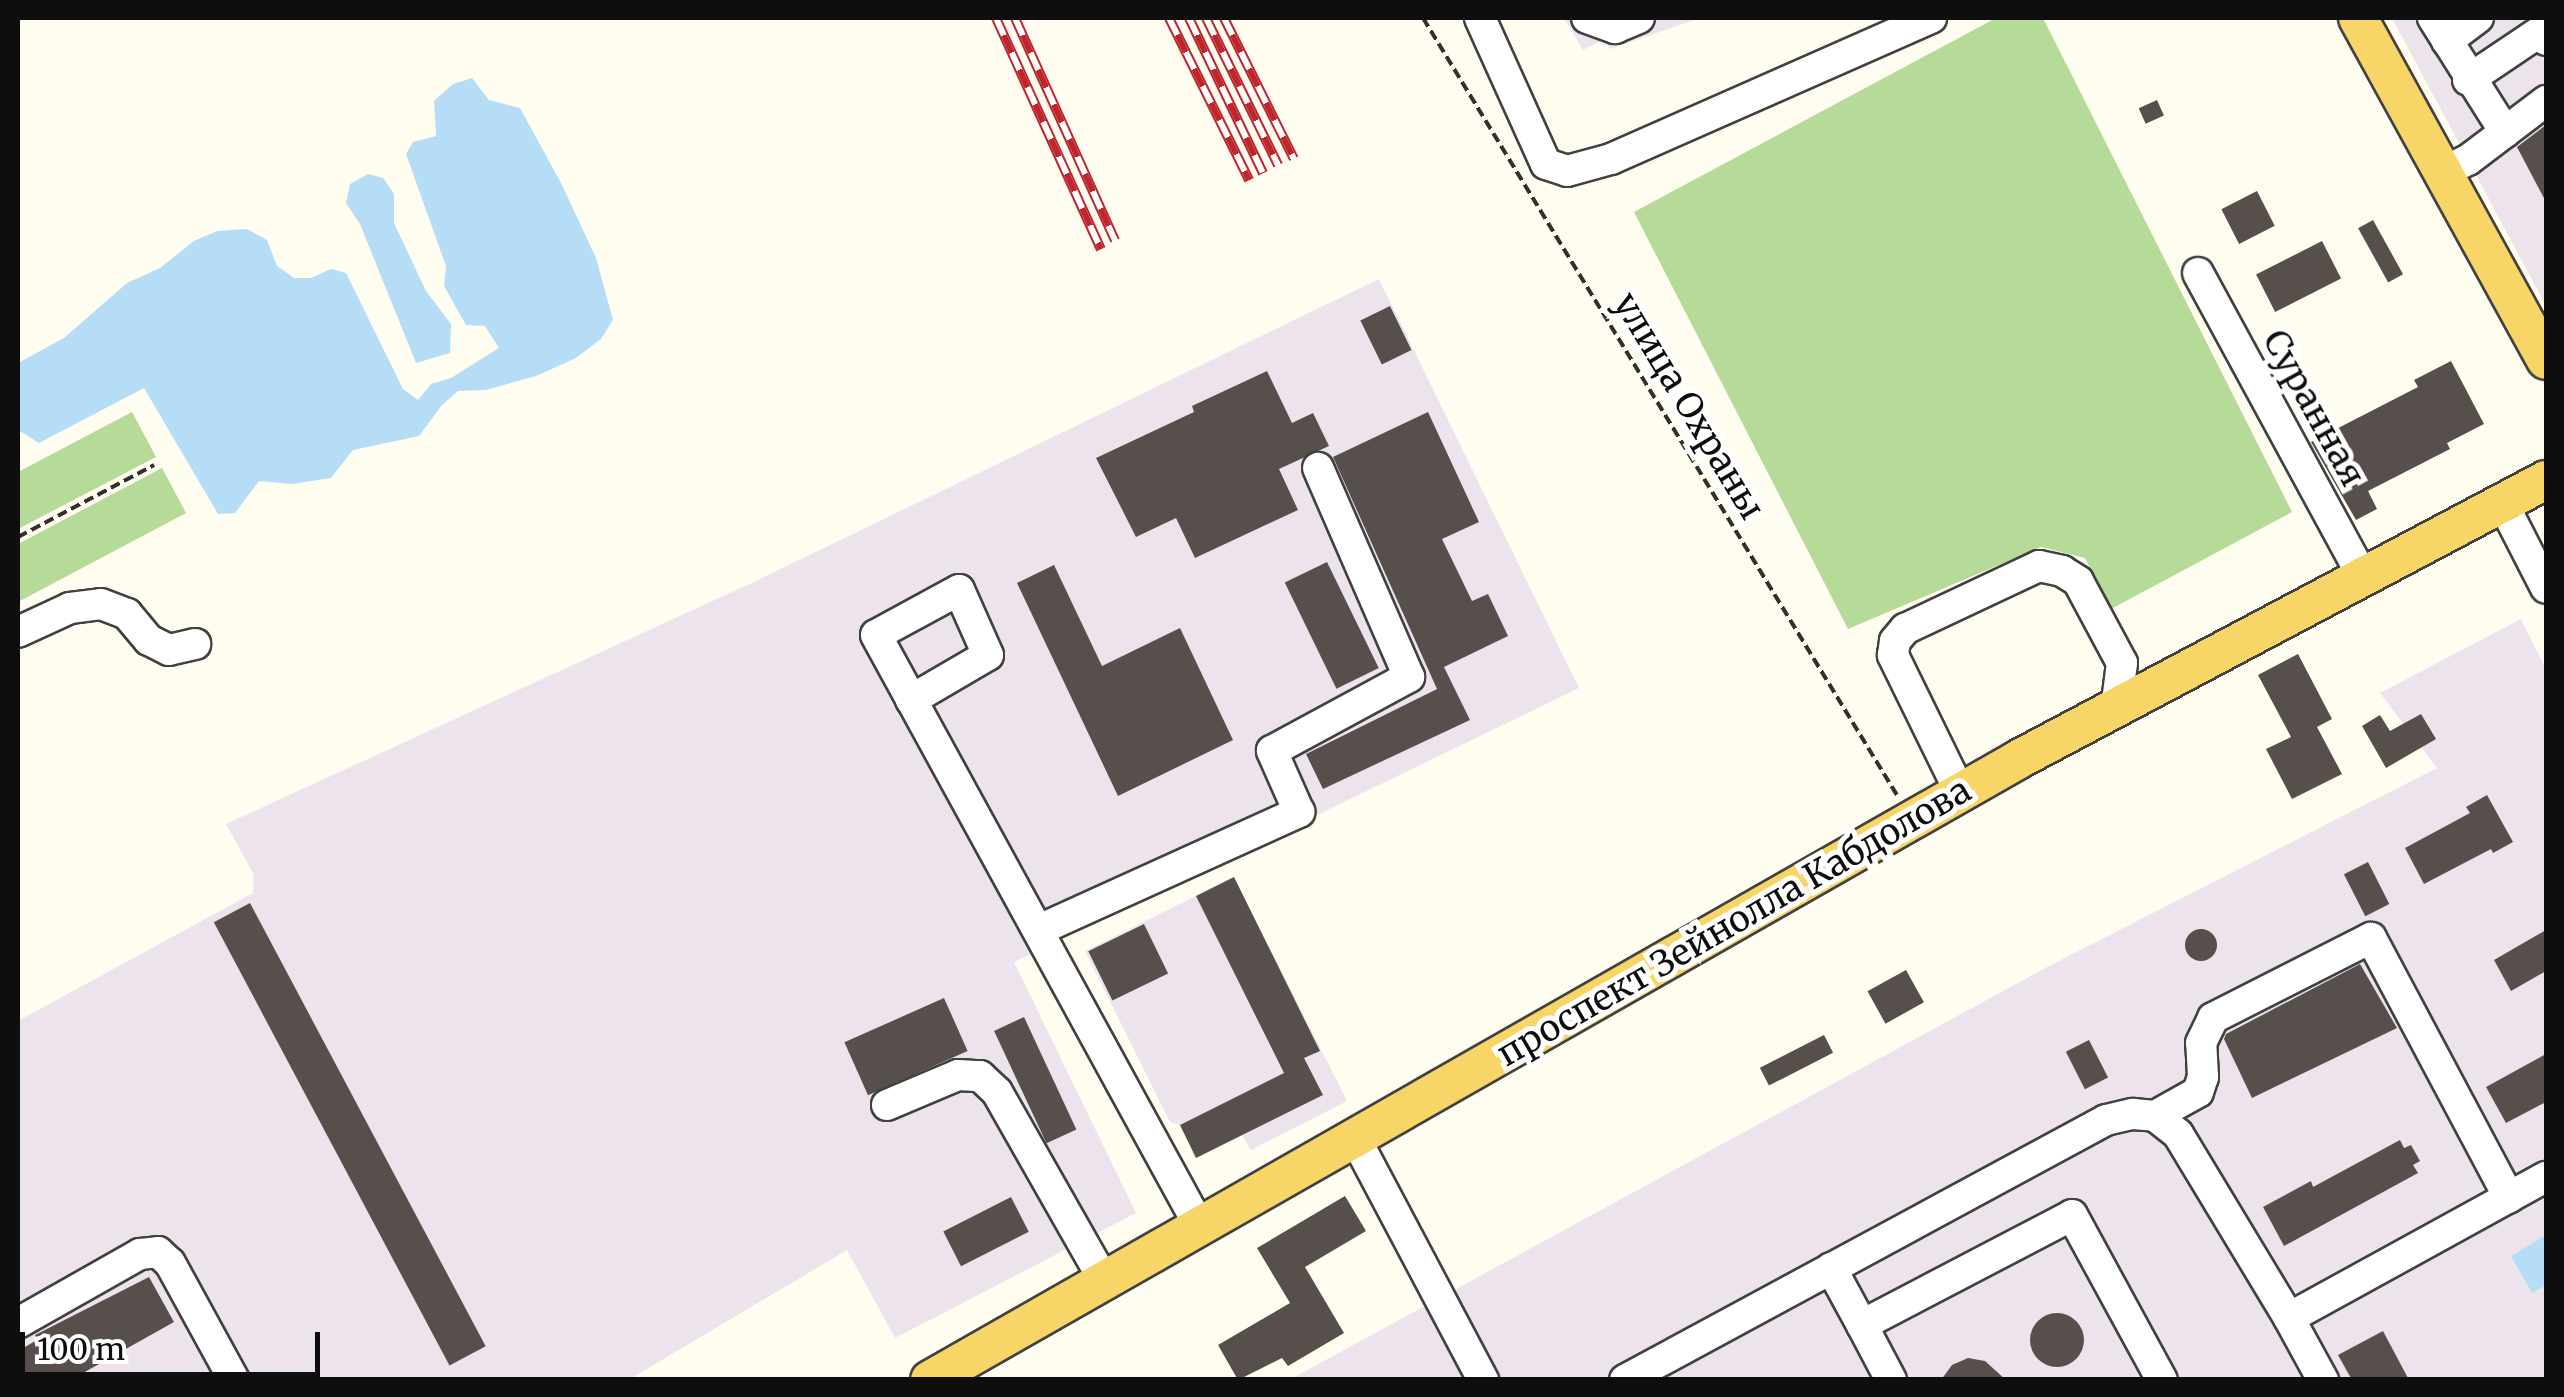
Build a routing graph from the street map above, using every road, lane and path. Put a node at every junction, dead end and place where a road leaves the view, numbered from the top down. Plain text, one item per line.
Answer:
1 (1424, 18) edge
2 (1480, 18) edge
3 (1587, 18) edge
4 (1639, 18) edge
5 (1932, 18) edge
6 (2358, 18) edge
7 (2478, 18) edge
8 (2440, 29) edge
9 (2540, 29) edge
10 (2468, 80) junction
11 (2546, 101) edge
12 (2505, 132) junction
13 (2444, 172) junction
14 (2198, 273) dead end
15 (2546, 360) edge
16 (154, 465) dead end
17 (1318, 468) dead end
18 (2546, 480) edge
19 (2502, 504) junction
20 (18, 537) edge
21 (2366, 580) junction
22 (2546, 588) edge
23 (18, 632) edge
24 (195, 644) dead end
25 (911, 700) dead end
26 (2116, 708) junction
27 (1960, 794) junction
28 (1912, 820) junction
29 (1039, 930) junction
30 (888, 1106) dead end
31 (2155, 1116) junction
32 (1356, 1138) junction
33 (2546, 1178) edge
34 (2509, 1198) junction
35 (1200, 1227) junction
36 (1831, 1268) junction
37 (1105, 1282) junction
38 (2289, 1318) junction
39 (18, 1323) edge
40 (1862, 1325) junction
41 (234, 1380) edge
42 (930, 1380) edge
43 (1483, 1380) edge
44 (1625, 1380) edge
45 (1892, 1380) edge
46 (2162, 1380) edge
47 (2322, 1380) edge

1 - 28 path, улица Охраны
2 - 5 street
3 - 4 street
6 - 13 main road
7 - 8 street
8 - 10 street
9 - 10 street
10 - 12 street
11 - 12 street
12 - 13 street
13 - 15 main road
14 - 21 street, Суранная
16 - 20 path
17 - 29 street
18 - 19 main road, проспект Зейнолла Кабдолова
19 - 21 main road, проспект Зейнолла Кабдолова
19 - 22 street
21 - 26 main road, проспект Зейнолла Кабдолова
23 - 24 street
25 - 29 street
26 - 27 main road, проспект Зейнолла Кабдолова
26 - 27 street
27 - 28 main road, проспект Зейнолла Кабдолова
28 - 32 main road, проспект Зейнолла Кабдолова
29 - 35 street
30 - 37 street
31 - 34 street
31 - 36 street
31 - 38 street
32 - 35 main road, проспект Зейнолла Кабдолова
32 - 43 street
33 - 34 street
34 - 38 street
35 - 37 main road, проспект Зейнолла Кабдолова
36 - 40 street
36 - 44 street
37 - 42 main road, проспект Зейнолла Кабдолова
38 - 47 street
39 - 41 street
40 - 45 street
40 - 46 street

